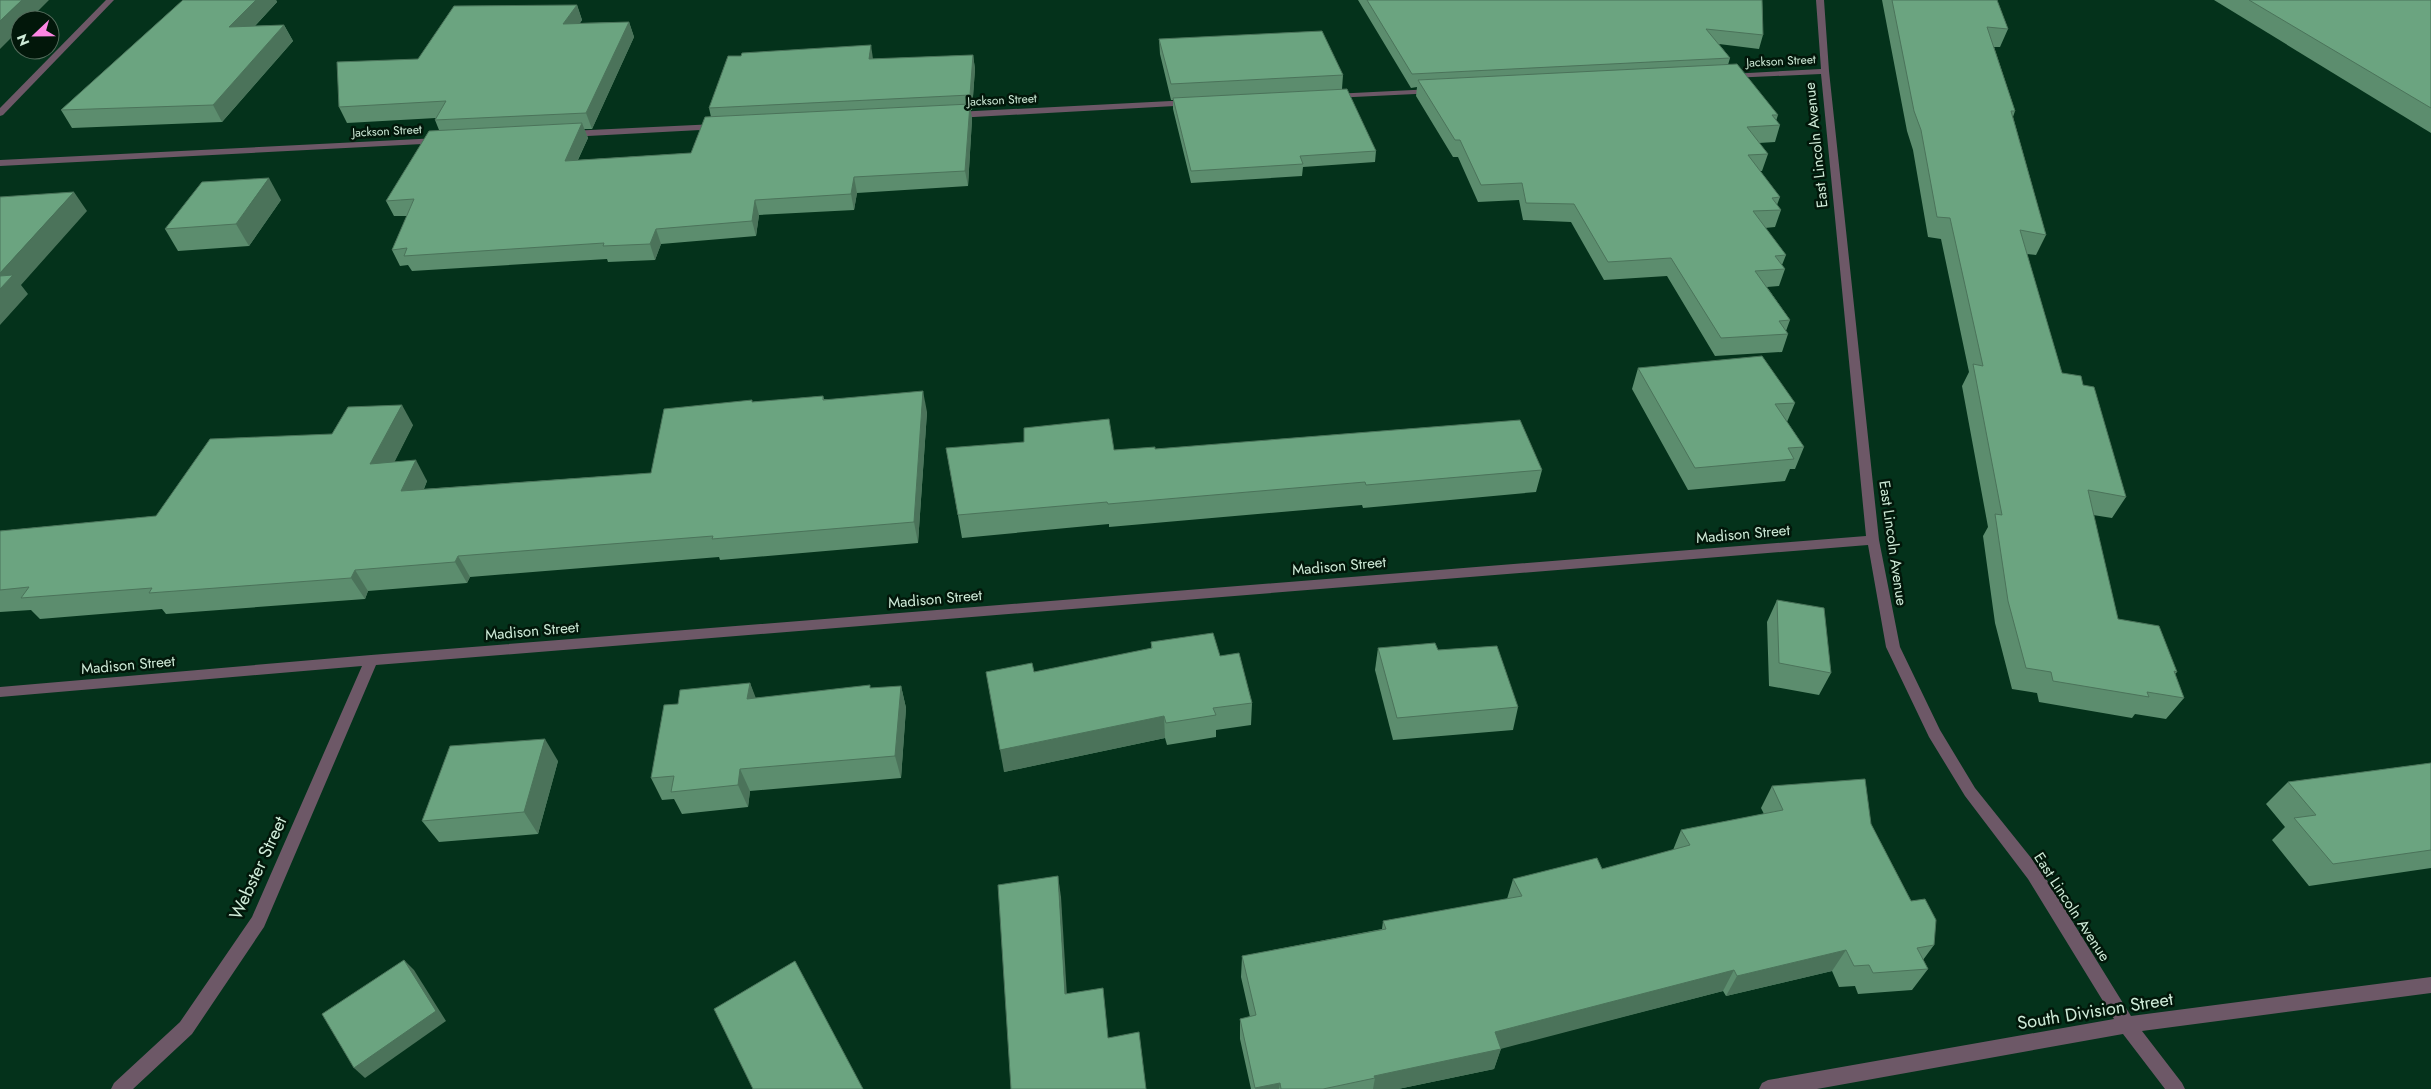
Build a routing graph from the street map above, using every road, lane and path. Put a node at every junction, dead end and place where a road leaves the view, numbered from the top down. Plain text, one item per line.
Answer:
1 (110, 0) edge
2 (1820, 0) edge
3 (1825, 71) junction
4 (1725, 76) edge
5 (1446, 90) edge
6 (1326, 96) edge
7 (1196, 103) edge
8 (0, 113) edge
9 (947, 115) edge
10 (728, 126) edge
11 (558, 135) edge
12 (449, 140) edge
13 (0, 163) edge
14 (1874, 540) junction
15 (371, 660) junction
16 (0, 692) edge
17 (2431, 986) edge
18 (2127, 1024) junction
19 (120, 1089) edge
20 (1768, 1089) edge
21 (2176, 1089) edge

1 - 8 street
2 - 3 street, East Lincoln Avenue
3 - 4 street, Jackson Street
3 - 14 street, East Lincoln Avenue
5 - 6 street
7 - 9 street, Jackson Street
10 - 11 street
12 - 13 street, Jackson Street
14 - 15 street, Madison Street
14 - 18 street, East Lincoln Avenue
15 - 16 street, Madison Street
15 - 19 street, Webster Street
17 - 18 street, South Division Street
18 - 20 street, South Division Street
18 - 21 street, East Lincoln Avenue

